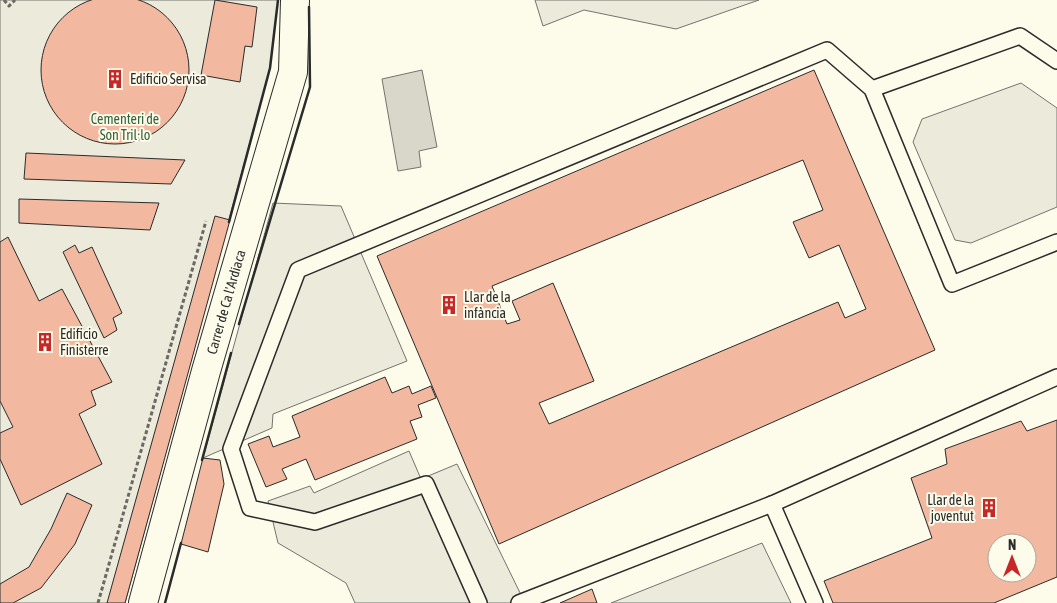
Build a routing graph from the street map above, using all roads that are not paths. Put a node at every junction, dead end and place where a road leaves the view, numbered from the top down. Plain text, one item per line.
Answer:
1 (295, 0) edge
2 (1057, 61) edge
3 (872, 89) junction
4 (1057, 242) edge
5 (1057, 377) edge
6 (772, 504) junction
7 (143, 603) edge
8 (479, 603) edge
9 (519, 603) edge
10 (814, 603) edge

1 - 7 street, Carrer de Ca l'Ardiaca
2 - 3 lane
3 - 4 lane
3 - 8 lane
5 - 6 lane
6 - 9 lane
6 - 10 lane

